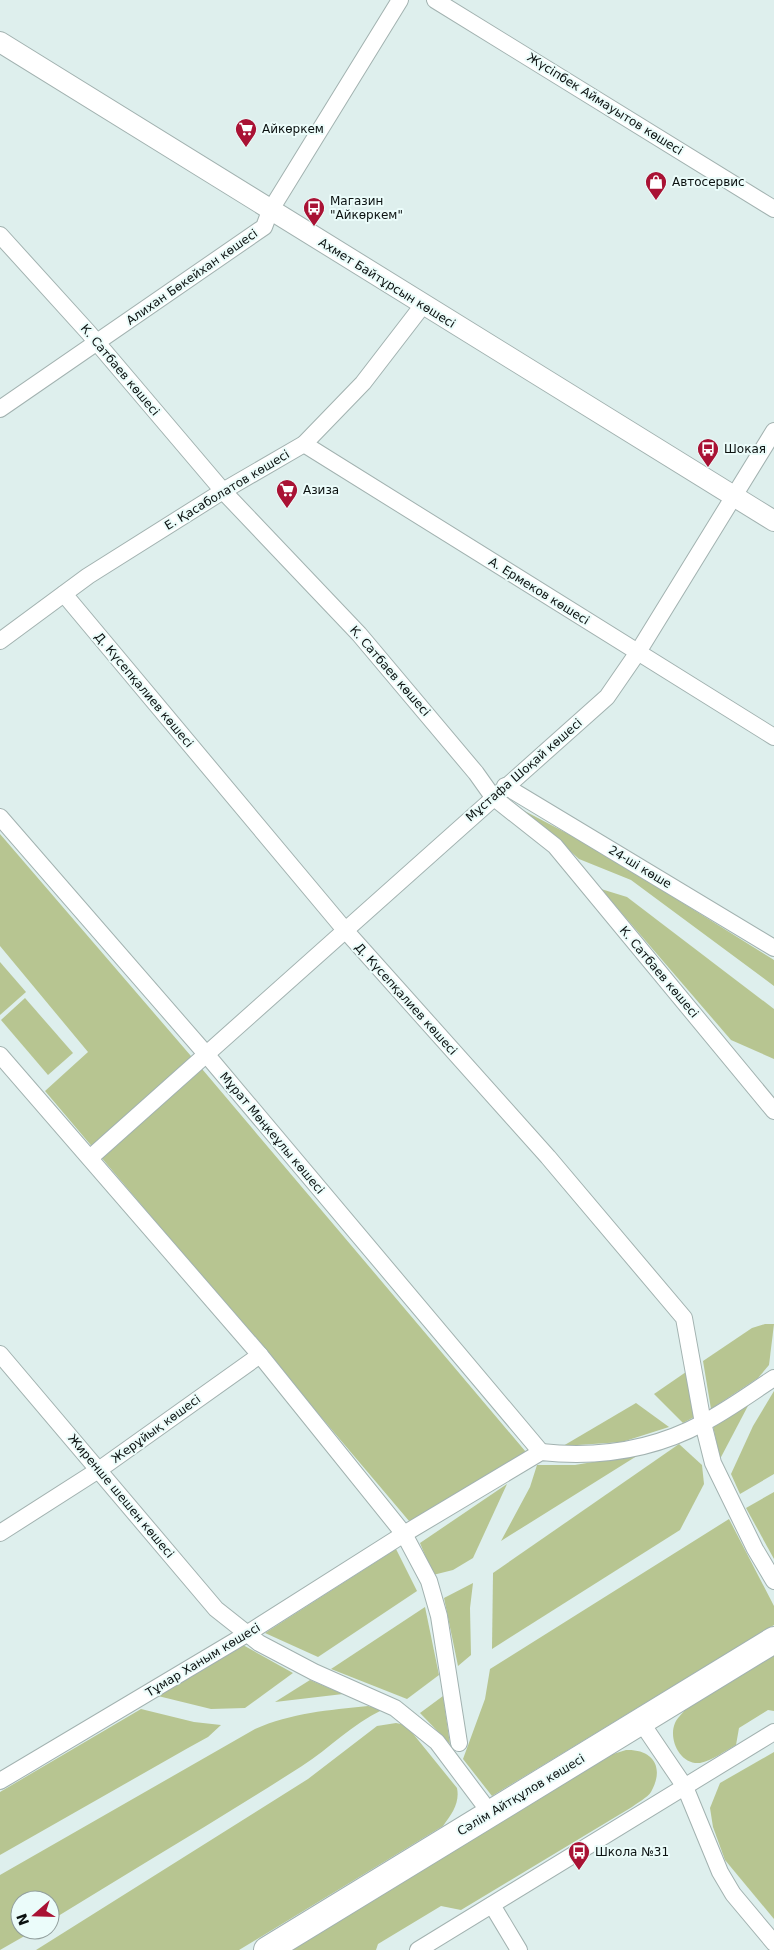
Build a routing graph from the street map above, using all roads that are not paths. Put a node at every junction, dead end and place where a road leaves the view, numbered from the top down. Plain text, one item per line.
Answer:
1 (400, 0) edge
2 (435, 0) edge
3 (0, 42) edge
4 (774, 209) edge
5 (270, 210) junction
6 (0, 235) edge
7 (423, 305) junction
8 (97, 343) junction
9 (0, 408) edge
10 (774, 431) edge
11 (304, 444) junction
12 (223, 491) junction
13 (734, 497) junction
14 (774, 521) edge
15 (64, 594) junction
16 (0, 641) edge
17 (638, 652) junction
18 (774, 737) edge
19 (499, 792) junction
20 (0, 817) edge
21 (345, 930) junction
22 (774, 948) edge
23 (206, 1054) junction
24 (0, 1055) edge
25 (774, 1112) edge
26 (90, 1158) junction
27 (0, 1354) edge
28 (260, 1355) junction
29 (774, 1378) edge
30 (703, 1423) junction
31 (541, 1452) junction
32 (100, 1470) junction
33 (0, 1533) edge
34 (404, 1534) junction
35 (774, 1580) edge
36 (245, 1635) junction
37 (774, 1640) edge
38 (642, 1722) junction
39 (774, 1732) edge
40 (459, 1743) dead end
41 (0, 1781) edge
42 (685, 1787) junction
43 (491, 1814) junction
44 (492, 1905) junction
45 (774, 1943) edge
46 (267, 1950) edge
47 (418, 1950) edge
48 (519, 1950) edge

1 - 5 street, Алихан Бөкейхан көшесі
2 - 4 street, Жүсіпбек Аймауытов көшесі
3 - 5 street, Ахмет Байтұрсын көшесі
5 - 7 street, Ахмет Байтұрсын көшесі
5 - 8 street, Алихан Бөкейхан көшесі
6 - 8 street, К. Сатбаев көшесі
7 - 11 street, Е. Қасаболатов көшесі
7 - 13 street, Ахмет Байтұрсын көшесі
8 - 9 street, Алихан Бөкейхан көшесі
8 - 12 street, К. Сатбаев көшесі
10 - 13 street, Мұстафа Шоқай көшесі
11 - 12 street, Е. Қасаболатов көшесі
11 - 17 street, А. Ермеков көшесі
12 - 15 street, Е. Қасаболатов көшесі
12 - 19 street, К. Сатбаев көшесі
13 - 14 street, Ахмет Байтұрсын көшесі
13 - 17 street, Мұстафа Шоқай көшесі
15 - 16 street, Е. Қасаболатов көшесі
15 - 21 street, Д. Күсепқалиев көшесі
17 - 18 street, А. Ермеков көшесі
17 - 19 street, Мұстафа Шоқай көшесі
19 - 21 street, Мұстафа Шоқай көшесі
19 - 22 street, 24-ші көше
19 - 25 street, К. Сатбаев көшесі
20 - 23 street, Мұрат Мөңкеұлы көшесі
21 - 23 street, Мұстафа Шоқай көшесі
21 - 30 street, Д. Күсепқалиев көшесі
23 - 26 street, Мұстафа Шоқай көшесі
23 - 31 street, Мұрат Мөңкеұлы көшесі
24 - 26 street
26 - 28 street
27 - 32 street, Жиренше шешен көшесі
28 - 32 street, Жерұйық көшесі
28 - 34 street
29 - 30 street
30 - 31 street
30 - 35 street, Д. Күсепқалиев көшесі
31 - 34 street, Тұмар Ханым көшесі
32 - 33 street, Жерұйық көшесі
32 - 36 street, Жиренше шешен көшесі
34 - 36 street, Тұмар Ханым көшесі
34 - 40 street
36 - 41 street, Тұмар Ханым көшесі
36 - 43 street, Жиренше шешен көшесі
37 - 38 highway, Сәлім Айтқұлов көшесі
38 - 42 street
38 - 43 highway, Сәлім Айтқұлов көшесі
39 - 42 street
42 - 44 street
42 - 45 street
43 - 46 highway, Сәлім Айтқұлов көшесі
44 - 47 street
44 - 48 street

